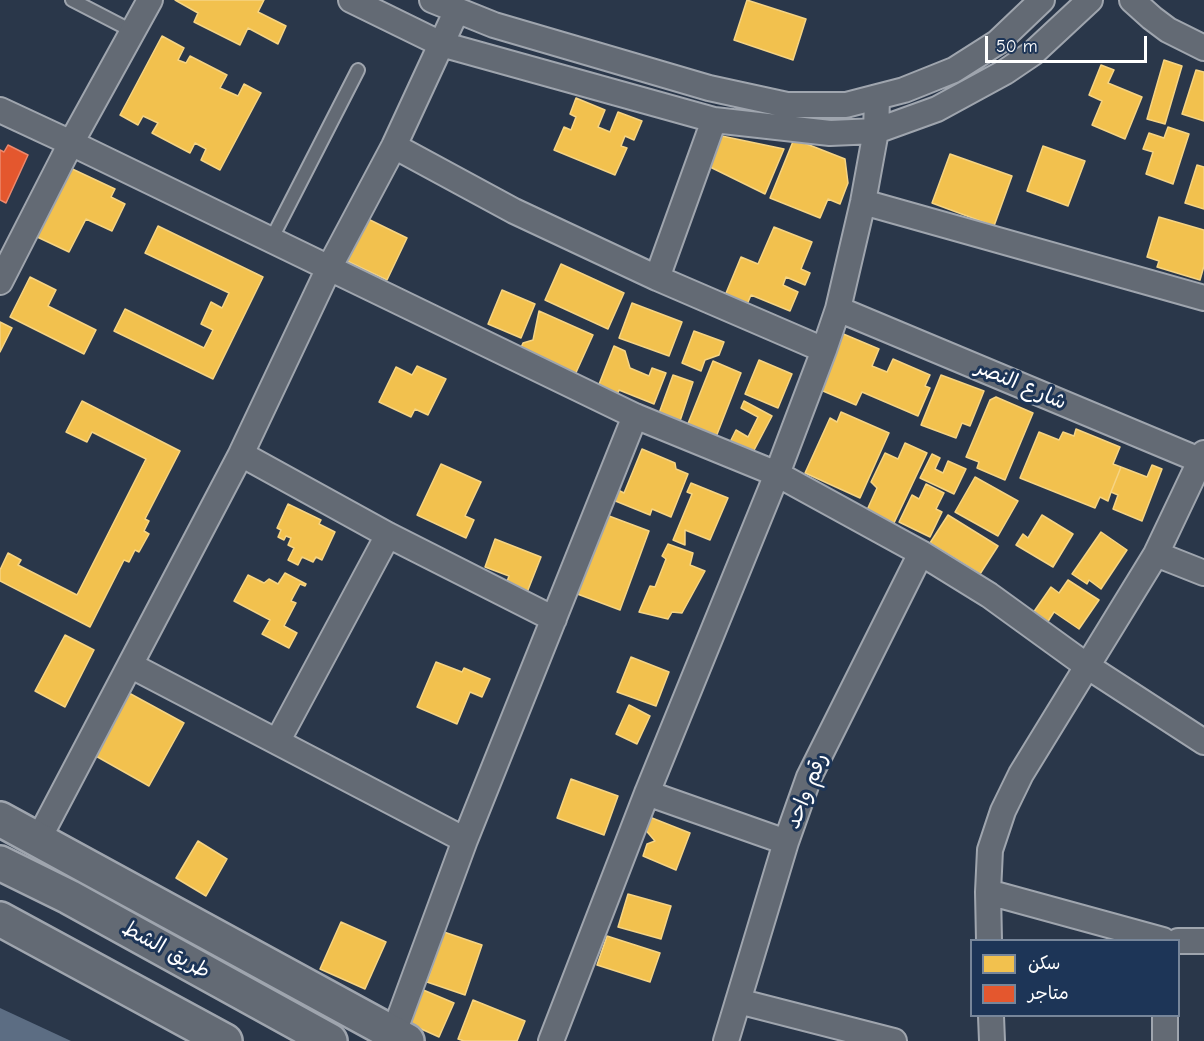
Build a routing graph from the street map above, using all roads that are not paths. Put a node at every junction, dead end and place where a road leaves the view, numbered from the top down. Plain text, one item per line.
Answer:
1 (72, 0) edge
2 (150, 0) edge
3 (351, 0) edge
4 (432, 0) edge
5 (1042, 0) edge
6 (1090, 0) edge
7 (1132, 0) edge
8 (457, 10) junction
9 (134, 32) junction
10 (441, 44) junction
11 (1204, 48) edge
12 (358, 70) dead end
13 (878, 99) junction
14 (0, 110) edge
15 (714, 120) junction
16 (876, 130) junction
17 (71, 143) junction
18 (394, 146) junction
19 (863, 202) junction
20 (271, 240) junction
21 (329, 268) junction
22 (657, 278) junction
23 (0, 282) edge
24 (1204, 298) edge
25 (838, 309) junction
26 (824, 350) junction
27 (635, 416) junction
28 (241, 454) junction
29 (1203, 458) edge
30 (777, 474) junction
31 (388, 535) junction
32 (921, 553) junction
33 (1156, 554) junction
34 (1204, 573) edge
35 (554, 619) junction
36 (130, 666) junction
37 (1087, 666) junction
38 (277, 742) junction
39 (1204, 742) edge
40 (647, 793) junction
41 (0, 819) edge
42 (38, 840) junction
43 (465, 840) junction
44 (786, 842) junction
45 (0, 863) edge
46 (988, 892) junction
47 (0, 919) edge
48 (989, 939) edge
49 (1159, 939) edge
50 (1180, 941) edge
51 (1204, 941) edge
52 (738, 1001) junction
53 (991, 1017) edge
54 (1165, 1017) edge
55 (400, 1038) edge
56 (225, 1041) edge
57 (330, 1041) edge
58 (551, 1041) edge
59 (726, 1041) edge
60 (894, 1041) edge
61 (992, 1041) edge
62 (1165, 1041) edge

1 - 9 lane
2 - 9 street
3 - 10 street
4 - 8 street
5 - 13 street
6 - 16 street
7 - 11 street
8 - 10 street
8 - 13 street
9 - 17 street
10 - 15 street
10 - 18 street
12 - 20 lane
13 - 16 street
14 - 17 street
15 - 16 street
15 - 22 street
16 - 19 street
17 - 20 street
17 - 23 street
18 - 21 street
18 - 22 street
19 - 24 street
19 - 25 street
20 - 21 street
21 - 27 street
21 - 28 street
22 - 26 street
25 - 26 street
25 - 29 street, شارع النصر
26 - 30 street
27 - 30 street
27 - 35 street
28 - 31 street
28 - 36 street
29 - 33 street
30 - 32 street
30 - 40 street
31 - 35 street
31 - 38 street
32 - 37 street
32 - 44 street, رقم واحد
33 - 34 street
33 - 37 street
35 - 43 street
36 - 38 street
36 - 42 street
37 - 39 street
37 - 46 street
38 - 43 street
40 - 44 street
40 - 58 street
41 - 42 main road
42 - 55 main road
43 - 55 street
44 - 52 street, رقم واحد
45 - 57 main road, طريق الشط
46 - 48 street
46 - 49 street
47 - 56 main road
50 - 51 street
52 - 59 street, رقم واحد
52 - 60 street
53 - 61 street
54 - 62 street

